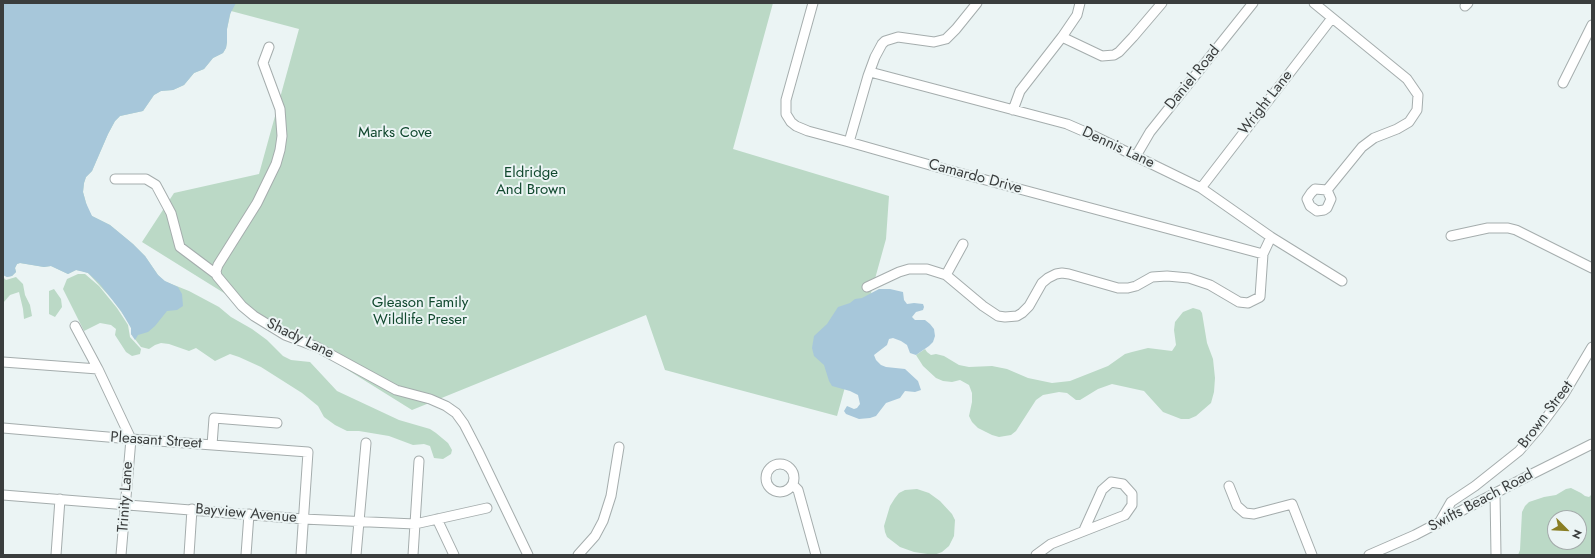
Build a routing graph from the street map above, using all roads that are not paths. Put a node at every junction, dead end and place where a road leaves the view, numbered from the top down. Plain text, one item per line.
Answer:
1 (813, 3) edge
2 (977, 3) edge
3 (1080, 3) edge
4 (1162, 3) edge
5 (1253, 3) edge
6 (1314, 3) edge
7 (1332, 18) junction
8 (1592, 25) edge
9 (1062, 37) junction
10 (269, 47) dead end
11 (870, 72) junction
12 (1563, 83) dead end
13 (1013, 110) junction
14 (850, 142) junction
15 (1136, 156) junction
16 (115, 179) dead end
17 (1201, 188) junction
18 (1327, 190) dead end
19 (1451, 236) dead end
20 (1271, 237) junction
21 (963, 244) dead end
22 (1263, 254) junction
23 (1592, 268) edge
24 (216, 274) junction
25 (946, 276) junction
26 (1342, 281) dead end
27 (867, 287) dead end
28 (75, 326) dead end
29 (1592, 347) edge
30 (3, 362) edge
31 (98, 369) junction
32 (277, 423) dead end
33 (3, 428) edge
34 (131, 439) junction
35 (366, 443) dead end
36 (1592, 444) edge
37 (212, 445) junction
38 (619, 447) dead end
39 (419, 461) dead end
40 (793, 485) dead end
41 (1229, 486) dead end
42 (1495, 493) junction
43 (3, 495) edge
44 (60, 500) junction
45 (126, 504) junction
46 (487, 508) dead end
47 (192, 509) junction
48 (249, 514) junction
49 (303, 519) junction
50 (437, 519) junction
51 (359, 522) junction
52 (1440, 523) junction
53 (415, 524) junction
54 (1084, 530) junction
55 (56, 555) edge
56 (121, 555) edge
57 (189, 555) edge
58 (246, 555) edge
59 (301, 555) edge
60 (356, 555) edge
61 (413, 555) edge
62 (454, 555) edge
63 (528, 555) edge
64 (578, 555) edge
65 (816, 555) edge
66 (1036, 555) edge
67 (1312, 555) edge
68 (1369, 555) edge
69 (1496, 555) edge

1 - 14 street, Camardo Drive
2 - 11 street
3 - 9 street
4 - 9 street
5 - 15 street, Daniel Road
6 - 7 street
7 - 17 street, Wright Lane
7 - 18 street
8 - 12 street
9 - 13 street
10 - 24 street
11 - 13 street, Dennis Lane
11 - 14 street
13 - 15 street, Dennis Lane
14 - 22 street, Camardo Drive
15 - 17 street, Dennis Lane
16 - 24 street, Shady Lane
17 - 20 street, Dennis Lane
19 - 23 street
20 - 22 street
20 - 26 street, Dennis Lane
21 - 25 street
22 - 25 street
24 - 63 street, Shady Lane
25 - 27 street
28 - 31 street
29 - 52 street, Brown Street
30 - 31 street
31 - 34 street
32 - 37 street
33 - 34 street, Pleasant Street
34 - 37 street, Pleasant Street
34 - 45 street, Trinity Lane
35 - 51 street
36 - 42 street, Swifts Beach Road
37 - 49 street, Pleasant Street
38 - 64 street
39 - 53 street
40 - 65 street
41 - 67 street
42 - 52 street, Swifts Beach Road
42 - 69 street
43 - 44 street, Bayview Avenue
44 - 45 street, Bayview Avenue
44 - 55 street
45 - 47 street, Bayview Avenue
45 - 56 street, Trinity Lane
46 - 50 street, Bayview Avenue
47 - 48 street, Bayview Avenue
47 - 57 street
48 - 49 street, Bayview Avenue
48 - 58 street
49 - 51 street, Bayview Avenue
49 - 59 street
50 - 53 street, Bayview Avenue
50 - 62 street
51 - 53 street, Bayview Avenue
51 - 60 street
52 - 68 street, Swifts Beach Road
53 - 61 street
54 - 54 street
54 - 66 street

